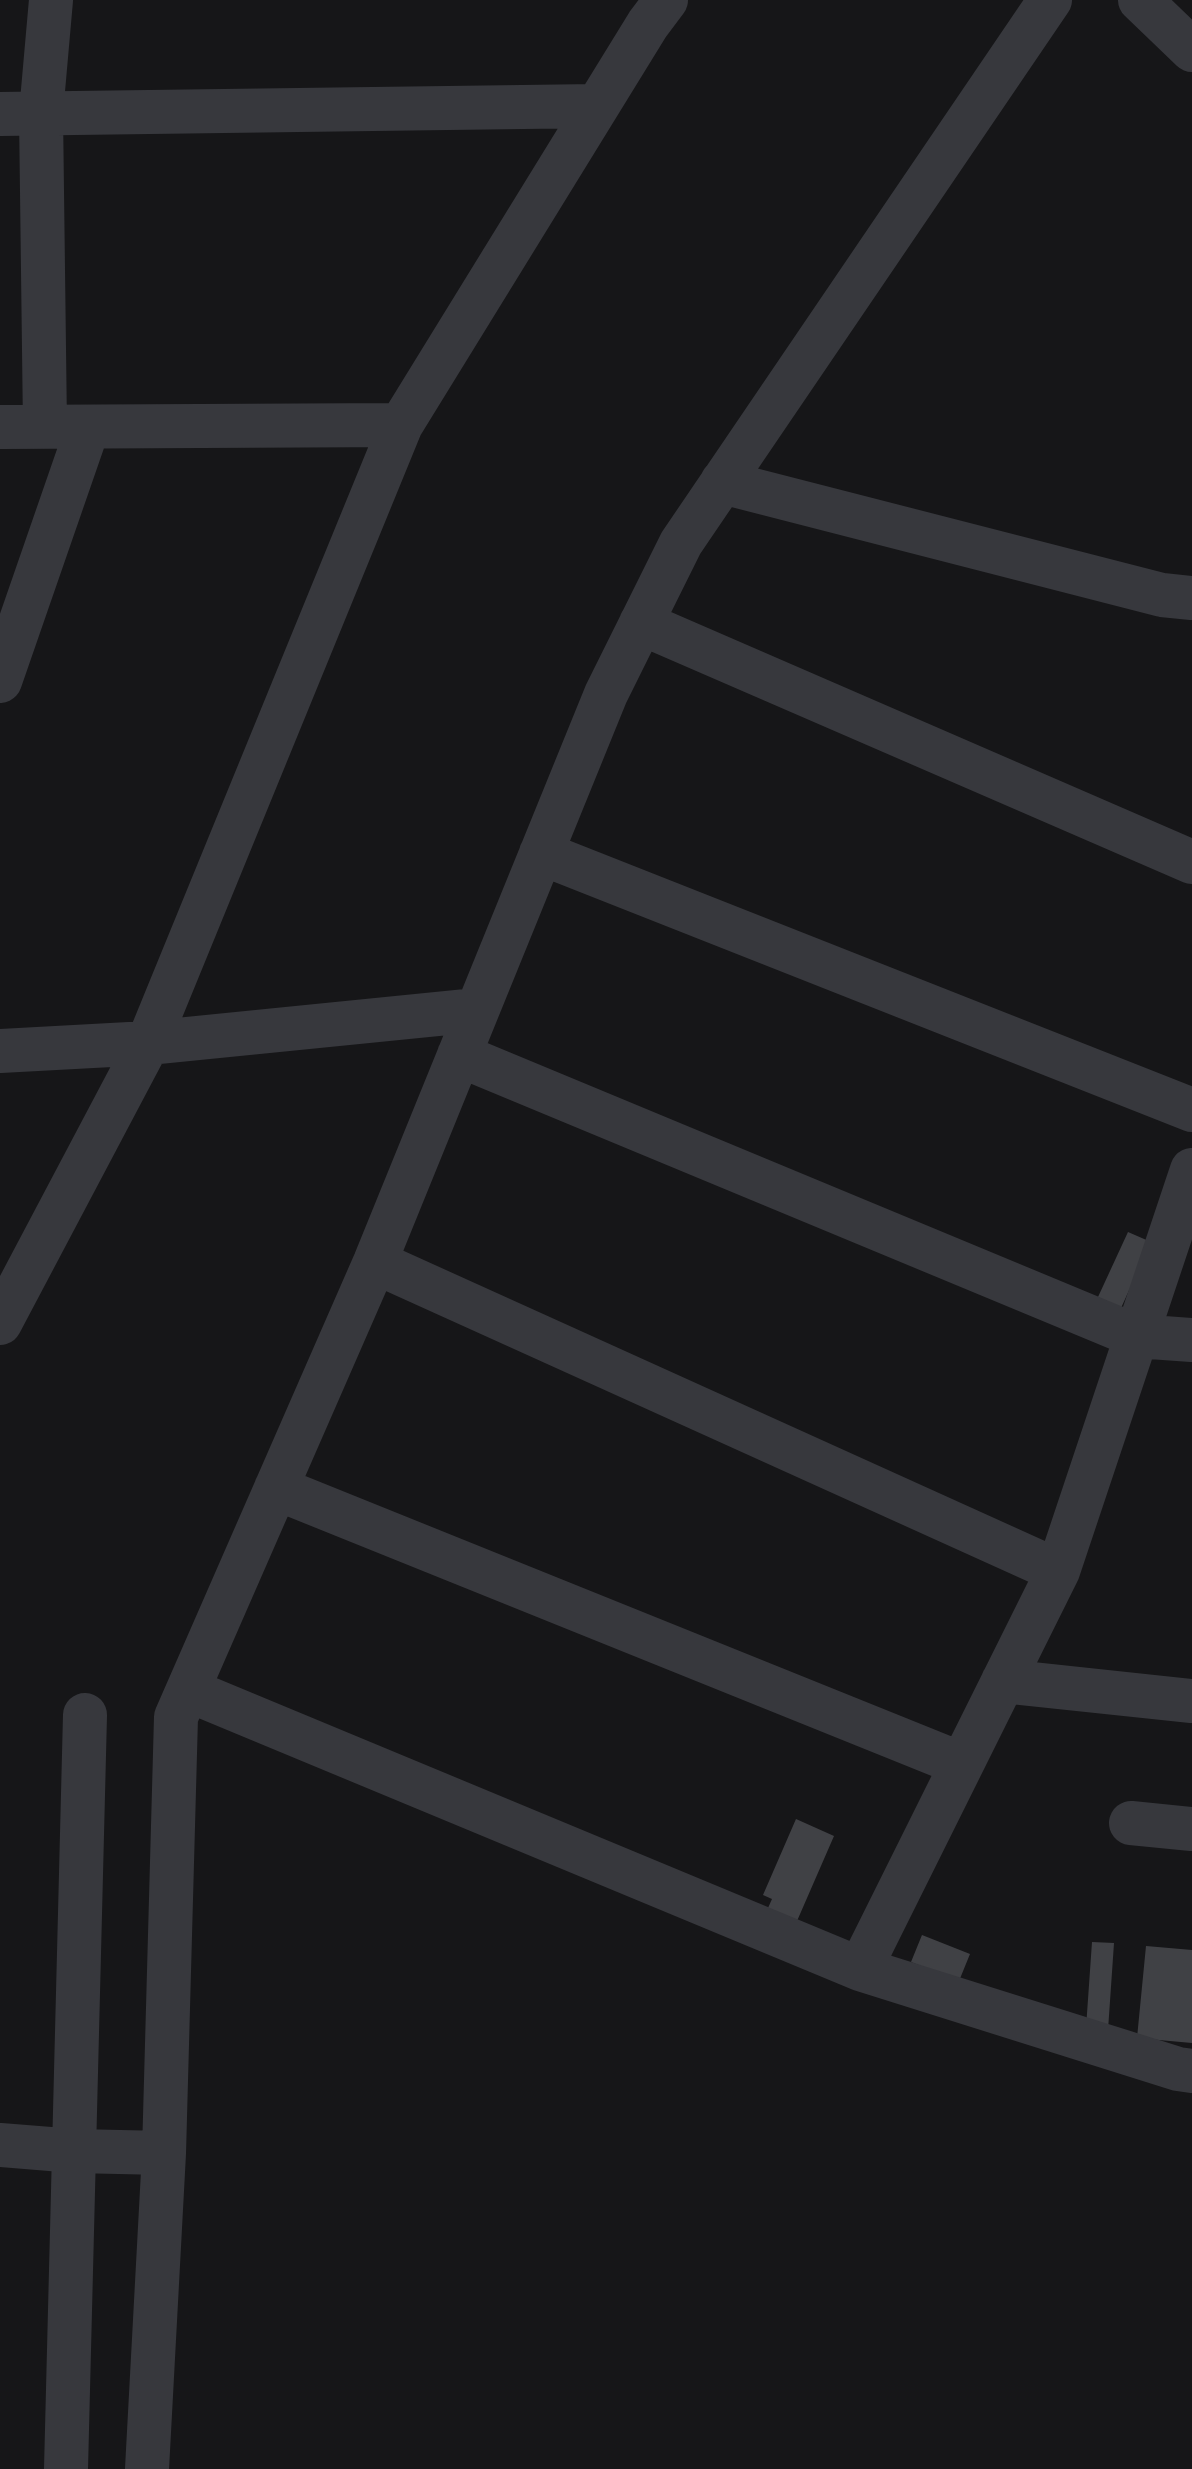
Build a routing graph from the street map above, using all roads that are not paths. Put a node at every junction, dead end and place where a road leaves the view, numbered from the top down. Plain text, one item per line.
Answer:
1 (51, 0) edge
2 (666, 0) edge
3 (1050, 0) edge
4 (1140, 0) edge
5 (1192, 50) edge
6 (597, 106) junction
7 (20, 113) edge
8 (401, 425) junction
9 (0, 427) edge
10 (45, 427) junction
11 (88, 427) junction
12 (722, 482) junction
13 (1192, 562) edge
14 (1177, 596) edge
15 (641, 623) junction
16 (0, 681) edge
17 (541, 853) junction
18 (1192, 862) edge
19 (477, 1010) junction
20 (148, 1043) junction
21 (0, 1051) edge
22 (459, 1055) junction
23 (1192, 1110) edge
24 (1192, 1170) edge
25 (375, 1262) junction
26 (0, 1323) edge
27 (1136, 1336) junction
28 (1192, 1340) edge
29 (276, 1488) junction
30 (1058, 1571) junction
31 (1003, 1681) junction
32 (188, 1690) junction
33 (1192, 1701) edge
34 (85, 1715) dead end
35 (961, 1764) junction
36 (1131, 1823) dead end
37 (1192, 1829) edge
38 (860, 1969) junction
39 (1192, 2071) edge
40 (0, 2145) edge
41 (75, 2151) junction
42 (164, 2153) junction
43 (66, 2469) edge
44 (147, 2469) edge

1 - 7 street
2 - 6 street
3 - 12 street
4 - 5 street
6 - 7 street
6 - 8 street
7 - 10 street
8 - 11 street
8 - 20 street
9 - 10 street
10 - 11 street
11 - 16 street
12 - 14 street
12 - 15 street
13 - 14 street
15 - 17 street
15 - 18 street
17 - 19 street
17 - 23 street
19 - 20 street
19 - 22 street
20 - 21 street
20 - 26 street
22 - 25 street
22 - 27 street
24 - 27 street
25 - 29 street
25 - 30 street
27 - 28 street
27 - 30 street
29 - 32 street
29 - 35 street
30 - 31 street
31 - 33 street
31 - 35 street
32 - 38 street
32 - 42 street
34 - 41 street
35 - 38 street
36 - 37 street
38 - 39 street
40 - 41 street
41 - 42 street
41 - 43 street
42 - 44 street

